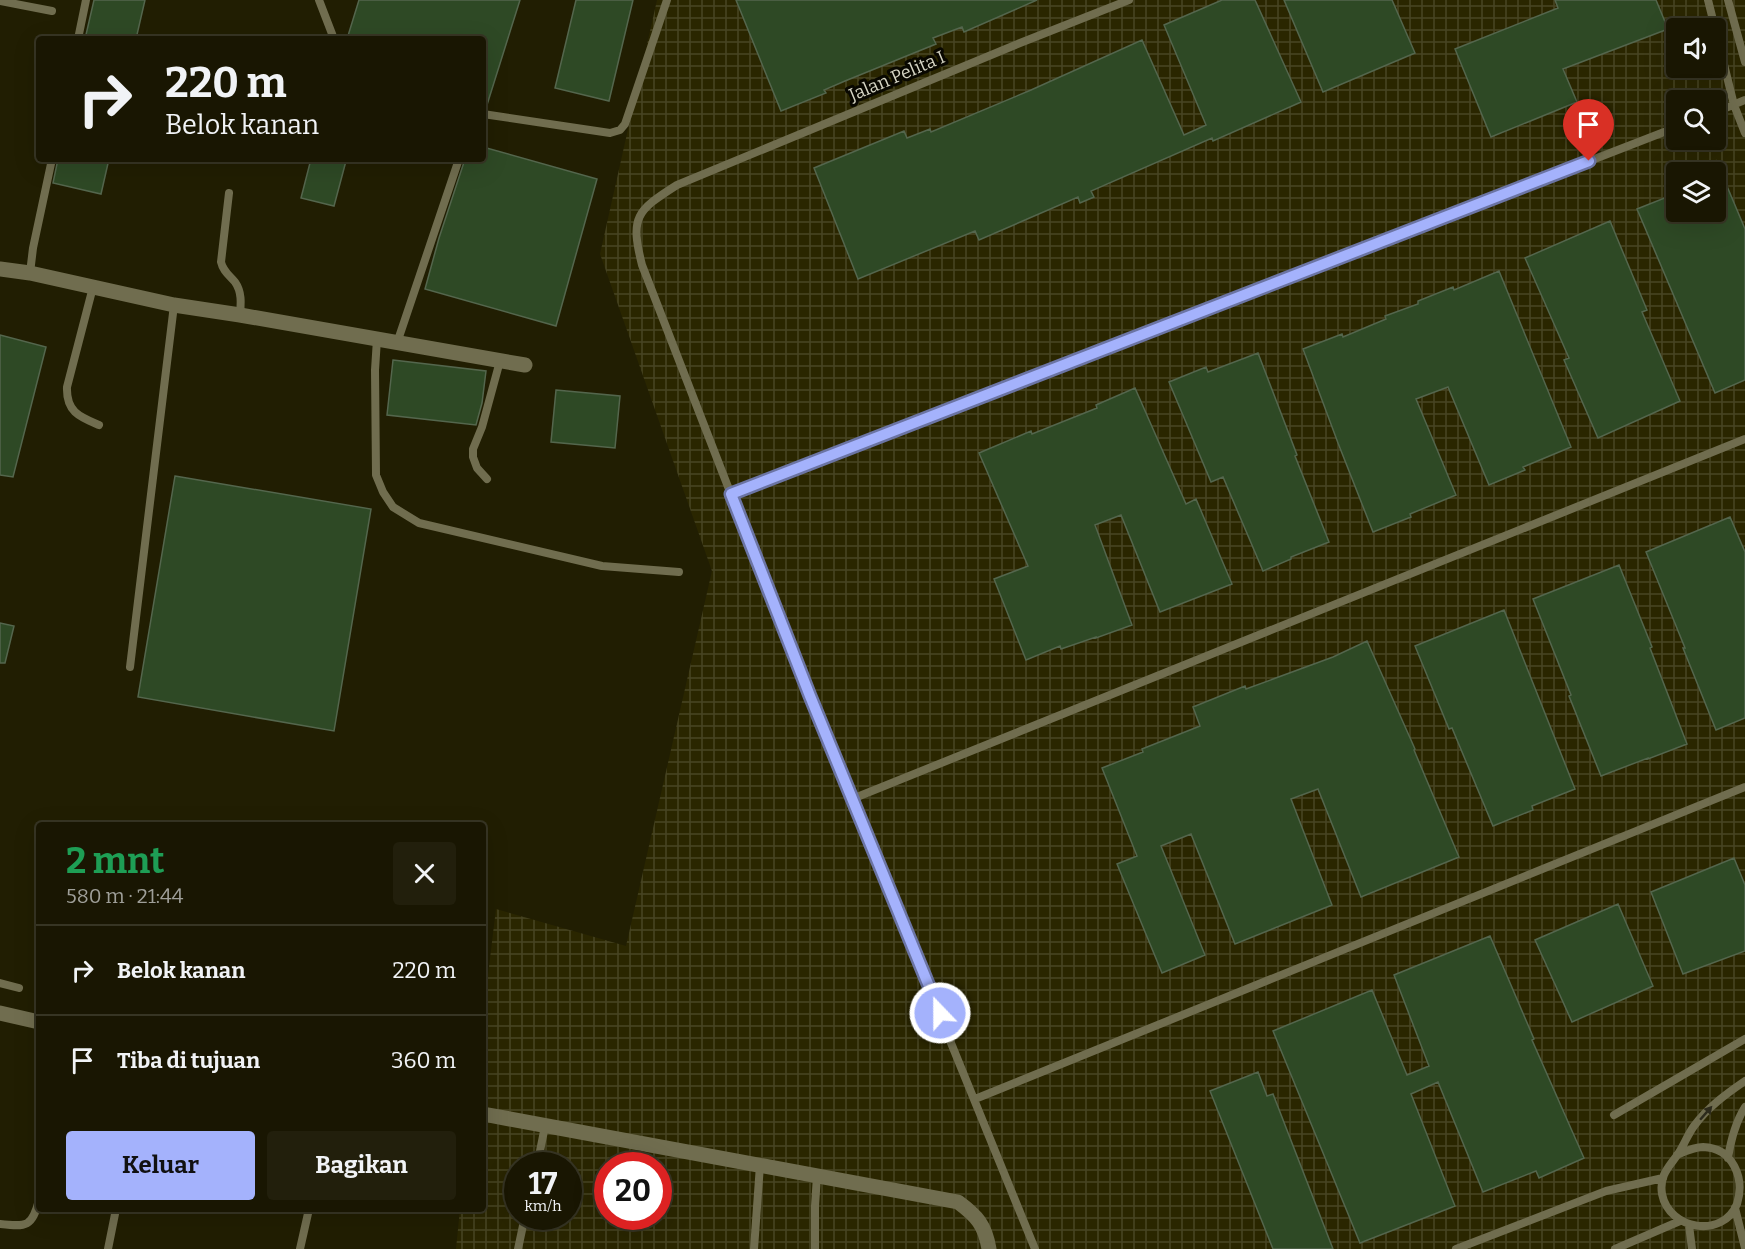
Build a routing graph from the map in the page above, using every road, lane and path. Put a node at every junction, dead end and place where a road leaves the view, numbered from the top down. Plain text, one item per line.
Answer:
1 (86, 0) edge
2 (319, 0) edge
3 (667, 0) edge
4 (1130, 0) edge
5 (1708, 0) edge
6 (1728, 0) edge
7 (0, 1) edge
8 (1108, 4) edge
9 (52, 11) dead end
10 (1713, 18) edge
11 (79, 36) edge
12 (333, 36) edge
13 (1745, 62) edge
14 (1726, 72) edge
15 (1745, 100) edge
16 (1734, 105) junction
17 (1726, 108) edge
18 (486, 114) edge
19 (1666, 131) edge
20 (1745, 133) edge
21 (51, 162) edge
22 (458, 162) edge
23 (229, 193) dead end
24 (0, 268) edge
25 (30, 273) junction
26 (93, 287) junction
27 (174, 305) junction
28 (240, 315) junction
29 (377, 339) junction
30 (397, 343) junction
31 (500, 361) junction
32 (525, 365) dead end
33 (99, 425) dead end
34 (1745, 439) edge
35 (487, 479) dead end
36 (731, 494) junction
37 (679, 572) dead end
38 (130, 667) dead end
39 (1745, 787) edge
40 (852, 799) junction
41 (0, 983) edge
42 (19, 988) dead end
43 (0, 1013) edge
44 (36, 1021) edge
45 (1745, 1039) edge
46 (1745, 1081) edge
47 (975, 1099) junction
48 (1745, 1107) edge
49 (486, 1115) edge
50 (1614, 1115) dead end
51 (545, 1126) junction
52 (540, 1152) edge
53 (1677, 1155) junction
54 (1728, 1158) junction
55 (760, 1165) junction
56 (817, 1176) junction
57 (1663, 1178) junction
58 (1735, 1208) junction
59 (36, 1212) edge
60 (115, 1212) edge
61 (308, 1212) edge
62 (1684, 1223) junction
63 (0, 1224) edge
64 (522, 1230) edge
65 (1745, 1248) edge
66 (108, 1249) edge
67 (300, 1249) edge
68 (518, 1249) edge
69 (754, 1249) edge
70 (815, 1249) edge
71 (989, 1249) edge
72 (1035, 1249) edge
73 (1456, 1249) edge
74 (1615, 1249) edge
75 (1692, 1249) edge

1 - 11 lane
2 - 12 lane
3 - 18 lane
4 - 8 lane, Jalan Pelita I
5 - 10 lane
6 - 13 lane
7 - 9 lane
8 - 36 lane, Jalan Pelita I
14 - 16 lane
15 - 16 lane
16 - 17 lane
16 - 20 lane
19 - 36 lane
21 - 25 lane
22 - 30 lane
23 - 28 lane
24 - 25 street
25 - 26 street
26 - 27 street
26 - 33 lane
27 - 28 street
27 - 38 lane
28 - 29 street
29 - 30 street
29 - 37 lane
30 - 31 street
31 - 32 street
31 - 35 lane
34 - 40 lane
36 - 40 lane, Jalan Pelita I
39 - 47 lane
40 - 47 lane, Jalan Pelita I
41 - 42 lane
43 - 44 street
45 - 50 lane
53 -> 46 lane
47 - 72 lane, Jalan Pelita I
48 - 54 lane
49 - 51 street
51 - 52 lane
51 - 55 street
53 - 54 lane
53 - 57 lane
54 - 58 lane
55 - 56 street
55 - 69 lane
56 - 70 lane
56 - 71 street
57 - 62 lane
57 - 73 lane
58 - 62 lane
58 - 65 lane
59 - 63 lane
60 - 66 lane
61 - 67 lane
62 - 74 lane
62 - 75 lane
64 - 68 lane

